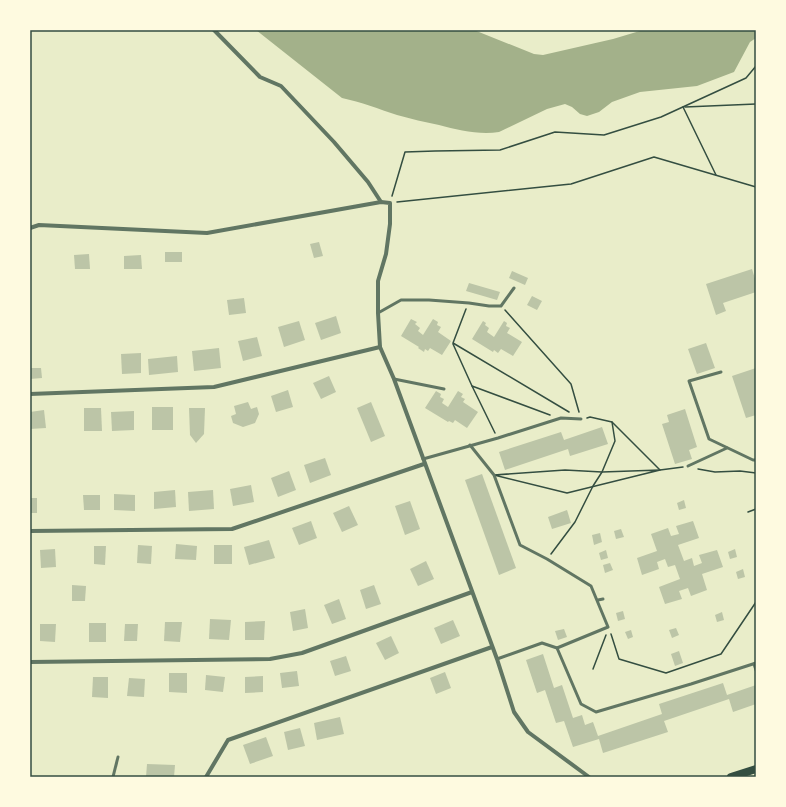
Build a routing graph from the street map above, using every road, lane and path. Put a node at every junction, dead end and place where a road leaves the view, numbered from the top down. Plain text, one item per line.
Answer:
1 (214, 30) edge
2 (756, 66) edge
3 (756, 104) edge
4 (683, 107) junction
5 (717, 176) junction
6 (756, 187) edge
7 (380, 202) junction
8 (390, 202) junction
9 (30, 228) edge
10 (514, 288) dead end
11 (469, 303) junction
12 (501, 306) junction
13 (378, 314) junction
14 (452, 343) junction
15 (380, 347) junction
16 (721, 372) dead end
17 (394, 379) junction
18 (472, 386) junction
19 (444, 389) dead end
20 (30, 394) edge
21 (561, 418) junction
22 (580, 419) junction
23 (612, 422) junction
24 (498, 438) junction
25 (470, 445) junction
26 (727, 448) junction
27 (423, 459) junction
28 (756, 460) edge
29 (424, 464) junction
30 (688, 466) junction
31 (660, 470) junction
32 (602, 472) junction
33 (756, 473) edge
34 (494, 475) junction
35 (593, 486) junction
36 (756, 509) edge
37 (748, 512) dead end
38 (30, 531) edge
39 (547, 559) junction
40 (472, 592) junction
41 (604, 599) dead end
42 (598, 600) junction
43 (756, 602) edge
44 (608, 627) junction
45 (492, 647) junction
46 (557, 648) junction
47 (497, 659) junction
48 (30, 662) edge
49 (755, 663) edge
50 (593, 669) dead end
51 (756, 670) edge
52 (118, 757) dead end
53 (756, 769) edge
54 (113, 777) edge
55 (206, 777) edge
56 (589, 777) edge
57 (731, 777) edge

1 - 7 street
2 - 4 path
3 - 4 path
4 - 5 path
4 - 8 path
5 - 6 path
5 - 8 path
7 - 8 street
7 - 9 street
8 - 13 street
10 - 12 lane
11 - 12 lane
11 - 13 lane
11 - 14 path
12 - 22 path
13 - 15 street
14 - 18 path
14 - 22 path
15 - 17 street
15 - 20 street
16 - 26 lane
17 - 19 lane
17 - 27 street
18 - 21 path
18 - 24 path
21 - 22 lane
21 - 24 lane
22 - 23 path
23 - 31 path
23 - 32 path
24 - 25 lane
25 - 27 lane
25 - 34 lane
26 - 28 lane
26 - 30 lane
27 - 29 street
29 - 38 street
29 - 40 street
30 - 31 path
30 - 33 path
31 - 32 path
31 - 35 path
32 - 34 path
32 - 35 path
34 - 35 path
34 - 39 lane
35 - 39 path
36 - 37 path
39 - 42 lane
40 - 45 street
40 - 48 street
41 - 42 lane
42 - 44 lane
43 - 44 path
44 - 46 lane
44 - 50 path
45 - 47 street
45 - 55 street
46 - 47 lane
46 - 49 lane
47 - 56 street
49 - 51 lane
52 - 54 lane
53 - 57 main road

